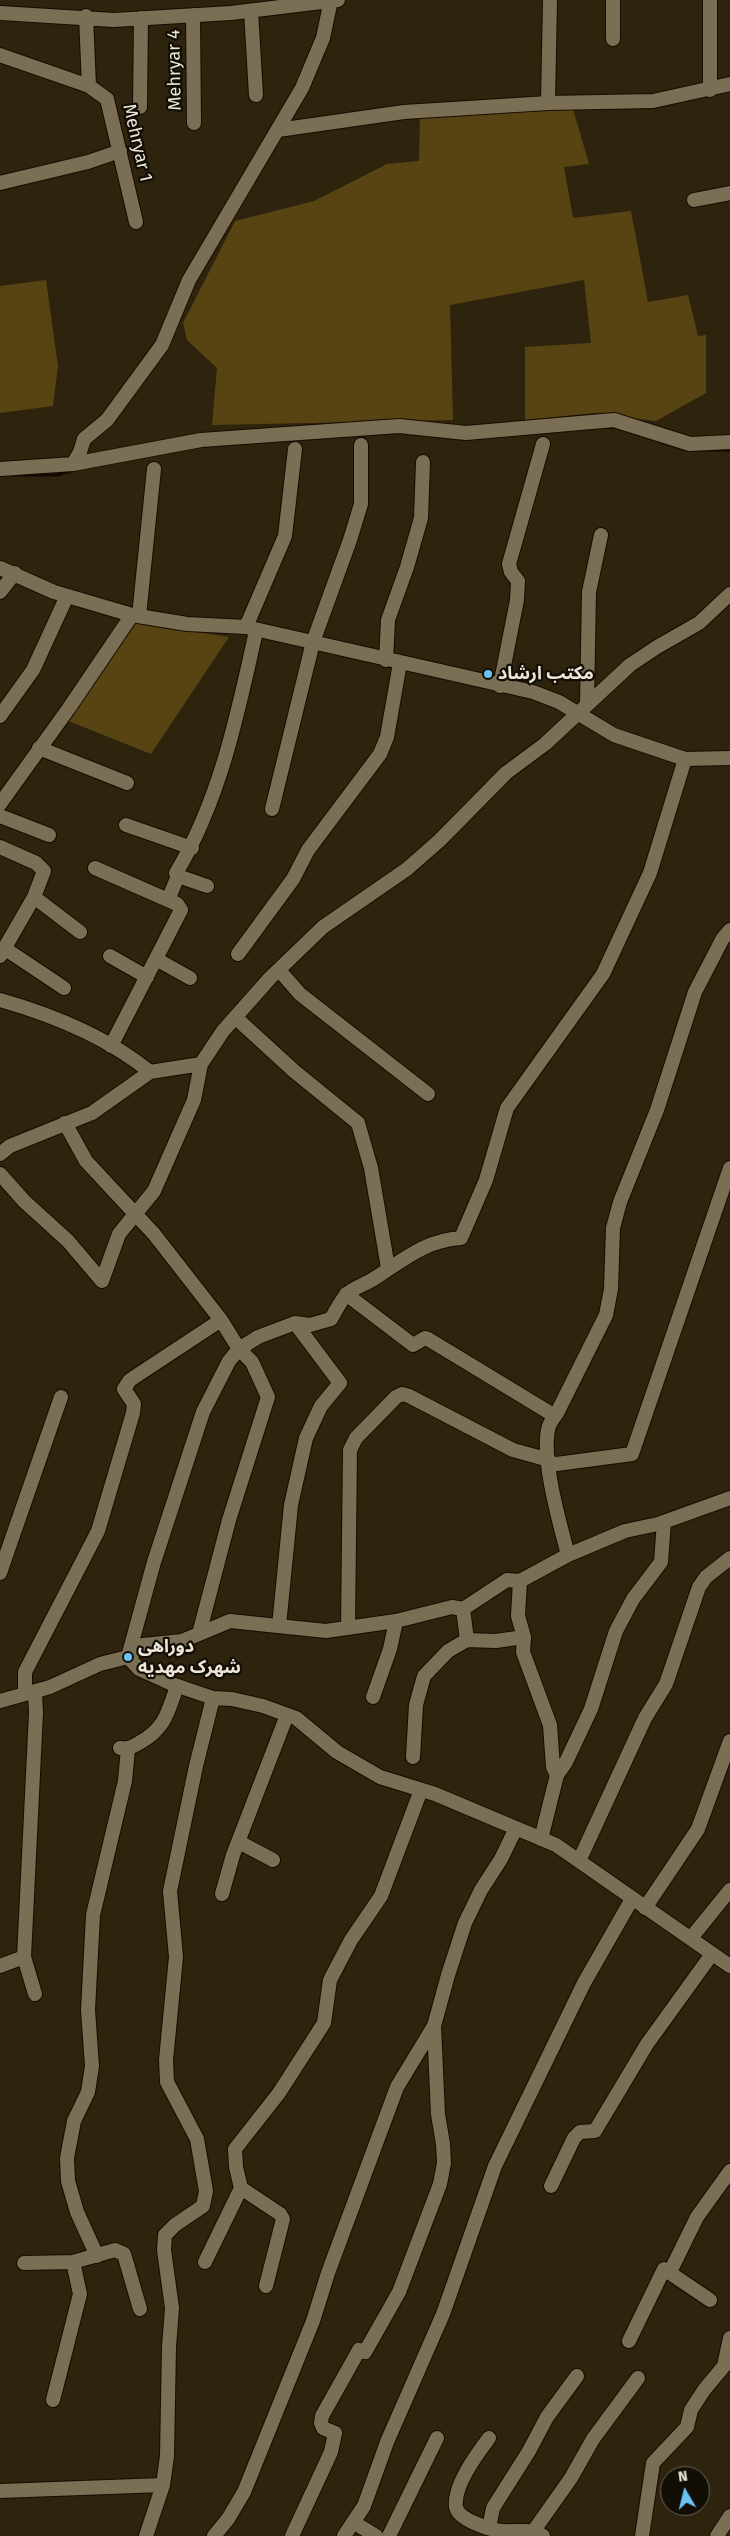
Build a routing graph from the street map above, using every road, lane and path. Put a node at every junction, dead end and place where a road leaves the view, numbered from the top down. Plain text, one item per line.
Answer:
1 (330, 0) edge
2 (340, 0) edge
3 (550, 0) edge
4 (613, 0) edge
5 (710, 0) edge
6 (251, 10) junction
7 (0, 12) edge
8 (193, 15) junction
9 (86, 16) junction
10 (141, 18) junction
11 (613, 40) dead end
12 (0, 55) edge
13 (730, 84) edge
14 (89, 86) junction
15 (710, 90) junction
16 (256, 95) dead end
17 (548, 103) junction
18 (140, 107) dead end
19 (194, 123) dead end
20 (278, 130) junction
21 (120, 151) junction
22 (0, 182) edge
23 (730, 193) edge
24 (694, 200) dead end
25 (136, 222) dead end
26 (730, 442) edge
27 (543, 444) dead end
28 (361, 445) dead end
29 (295, 449) dead end
30 (423, 462) dead end
31 (73, 464) junction
32 (0, 469) edge
33 (154, 469) dead end
34 (601, 535) dead end
35 (0, 568) edge
36 (14, 573) junction
37 (0, 592) edge
38 (730, 594) edge
39 (67, 596) junction
40 (136, 616) junction
41 (251, 629) junction
42 (313, 642) junction
43 (386, 660) junction
44 (400, 663) junction
45 (500, 686) junction
46 (583, 708) junction
47 (0, 716) edge
48 (39, 748) junction
49 (730, 758) edge
50 (685, 759) junction
51 (126, 783) dead end
52 (0, 804) edge
53 (272, 809) dead end
54 (0, 816) edge
55 (126, 824) dead end
56 (49, 835) dead end
57 (0, 847) edge
58 (192, 848) junction
59 (95, 868) dead end
60 (178, 876) junction
61 (207, 886) dead end
62 (34, 897) junction
63 (168, 900) junction
64 (730, 930) edge
65 (80, 932) dead end
66 (2, 952) edge
67 (238, 954) dead end
68 (110, 956) dead end
69 (156, 959) junction
70 (279, 970) junction
71 (147, 978) junction
72 (190, 978) dead end
73 (64, 988) dead end
74 (0, 1000) edge
75 (235, 1017) junction
76 (111, 1046) junction
77 (201, 1064) junction
78 (150, 1072) junction
79 (428, 1094) dead end
80 (65, 1123) junction
81 (0, 1154) edge
82 (730, 1168) edge
83 (0, 1174) edge
84 (134, 1213) junction
85 (388, 1268) junction
86 (346, 1294) junction
87 (221, 1320) junction
88 (295, 1323) junction
89 (239, 1348) junction
90 (61, 1397) dead end
91 (555, 1416) junction
92 (549, 1463) junction
93 (730, 1498) edge
94 (664, 1522) junction
95 (568, 1555) junction
96 (730, 1558) edge
97 (0, 1573) edge
98 (520, 1581) junction
99 (463, 1610) junction
100 (396, 1621) junction
101 (279, 1626) junction
102 (348, 1628) junction
103 (199, 1634) junction
104 (524, 1637) junction
105 (466, 1640) junction
106 (128, 1657) junction
107 (177, 1686) junction
108 (30, 1693) junction
109 (373, 1697) dead end
110 (213, 1698) junction
111 (0, 1701) edge
112 (286, 1715) junction
113 (730, 1741) edge
114 (413, 1757) dead end
115 (556, 1775) junction
116 (421, 1790) junction
117 (516, 1828) junction
118 (541, 1839) junction
119 (239, 1842) junction
120 (273, 1860) dead end
121 (579, 1861) junction
122 (730, 1890) edge
123 (222, 1894) dead end
124 (632, 1899) junction
125 (645, 1908) junction
126 (691, 1938) junction
127 (712, 1954) junction
128 (24, 1957) junction
129 (0, 1966) edge
130 (730, 1966) edge
131 (35, 1994) dead end
132 (434, 2026) junction
133 (730, 2171) edge
134 (550, 2186) dead end
135 (241, 2188) junction
136 (97, 2256) junction
137 (73, 2262) junction
138 (205, 2262) dead end
139 (24, 2263) dead end
140 (670, 2272) junction
141 (266, 2286) dead end
142 (710, 2300) dead end
143 (140, 2309) dead end
144 (730, 2338) edge
145 (629, 2341) dead end
146 (577, 2376) dead end
147 (638, 2378) dead end
148 (53, 2400) dead end
149 (437, 2438) dead end
150 (489, 2438) dead end
151 (163, 2485) junction
152 (0, 2491) edge
153 (730, 2516) edge
154 (353, 2522) junction
155 (489, 2528) junction
156 (536, 2534) edge
157 (146, 2536) edge
158 (214, 2536) edge
159 (292, 2536) edge
160 (344, 2536) edge
161 (376, 2536) edge
162 (389, 2536) edge
163 (642, 2536) edge
164 (717, 2536) edge

1 - 2 street
1 - 6 street
1 - 20 street
3 - 17 street
4 - 11 street
5 - 15 street
6 - 8 street
6 - 16 street
7 - 9 street
8 - 10 street
8 - 19 street, Mehryar 4
9 - 10 street
9 - 14 street
10 - 18 street
12 - 14 street, Mehryar 1
13 - 15 street
14 - 21 street, Mehryar 1
15 - 17 street
17 - 20 street
20 - 31 street
21 - 22 street
21 - 25 street, Mehryar 1
23 - 24 street
26 - 31 street
27 - 45 street
28 - 42 street
29 - 41 street
30 - 43 street
31 - 32 street
33 - 40 street
34 - 46 street
35 - 36 street
36 - 37 street
36 - 39 street
38 - 46 street
39 - 40 street
39 - 47 street
40 - 41 street
40 - 48 street
41 - 42 street
41 - 58 street
42 - 43 street
42 - 53 street
43 - 44 street
44 - 45 street
44 - 67 street
45 - 46 street
46 - 50 street
46 - 70 street
48 - 51 street
48 - 52 street
49 - 50 street
50 - 85 street
54 - 56 street
55 - 58 street
57 - 62 street
58 - 60 street
59 - 63 street
60 - 61 street
60 - 63 street
62 - 65 street
62 - 66 street
63 - 69 street
64 - 91 street
66 - 73 street
68 - 71 street
69 - 71 street
69 - 72 street
70 - 75 street
70 - 79 street
71 - 76 street
74 - 76 street
75 - 77 street
75 - 85 street
76 - 78 street
77 - 78 street
77 - 84 street
78 - 80 street
80 - 81 street
80 - 84 street
82 - 92 street
83 - 84 street
84 - 87 street
85 - 86 street
86 - 88 street
86 - 91 street
87 - 89 street
87 - 108 street
88 - 89 street
88 - 101 street
89 - 103 street
89 - 106 street
90 - 97 street
91 - 92 street
92 - 95 street
92 - 102 street
93 - 94 street
94 - 95 street
94 - 115 street
95 - 98 street
96 - 121 street
98 - 99 street
98 - 104 street
99 - 100 street
99 - 105 street
100 - 102 street
100 - 109 street
101 - 102 street
101 - 103 street
103 - 106 street
104 - 105 street
104 - 115 street
105 - 114 street
106 - 107 street
106 - 108 street
107 - 110 street
107 - 136 street
108 - 111 street
108 - 128 street
110 - 112 street
110 - 151 street
112 - 116 street
112 - 119 street
113 - 125 street
115 - 118 street
116 - 117 street
116 - 135 street
117 - 118 street
117 - 132 street
118 - 121 street
119 - 120 street
119 - 123 street
121 - 124 street
122 - 126 street
124 - 125 street
124 - 154 street
125 - 126 street
126 - 127 street
127 - 130 street
127 - 134 street
128 - 129 street
128 - 131 street
132 - 158 street
132 - 159 street
133 - 140 street
135 - 138 street
135 - 141 street
136 - 137 street
136 - 143 street
137 - 139 street
137 - 148 street
140 - 142 street
140 - 145 street
144 - 163 street
146 - 155 street
147 - 156 street
149 - 162 street
150 - 155 street
151 - 152 street
151 - 157 street
153 - 164 street
154 - 160 street
154 - 161 street
155 - 156 street

